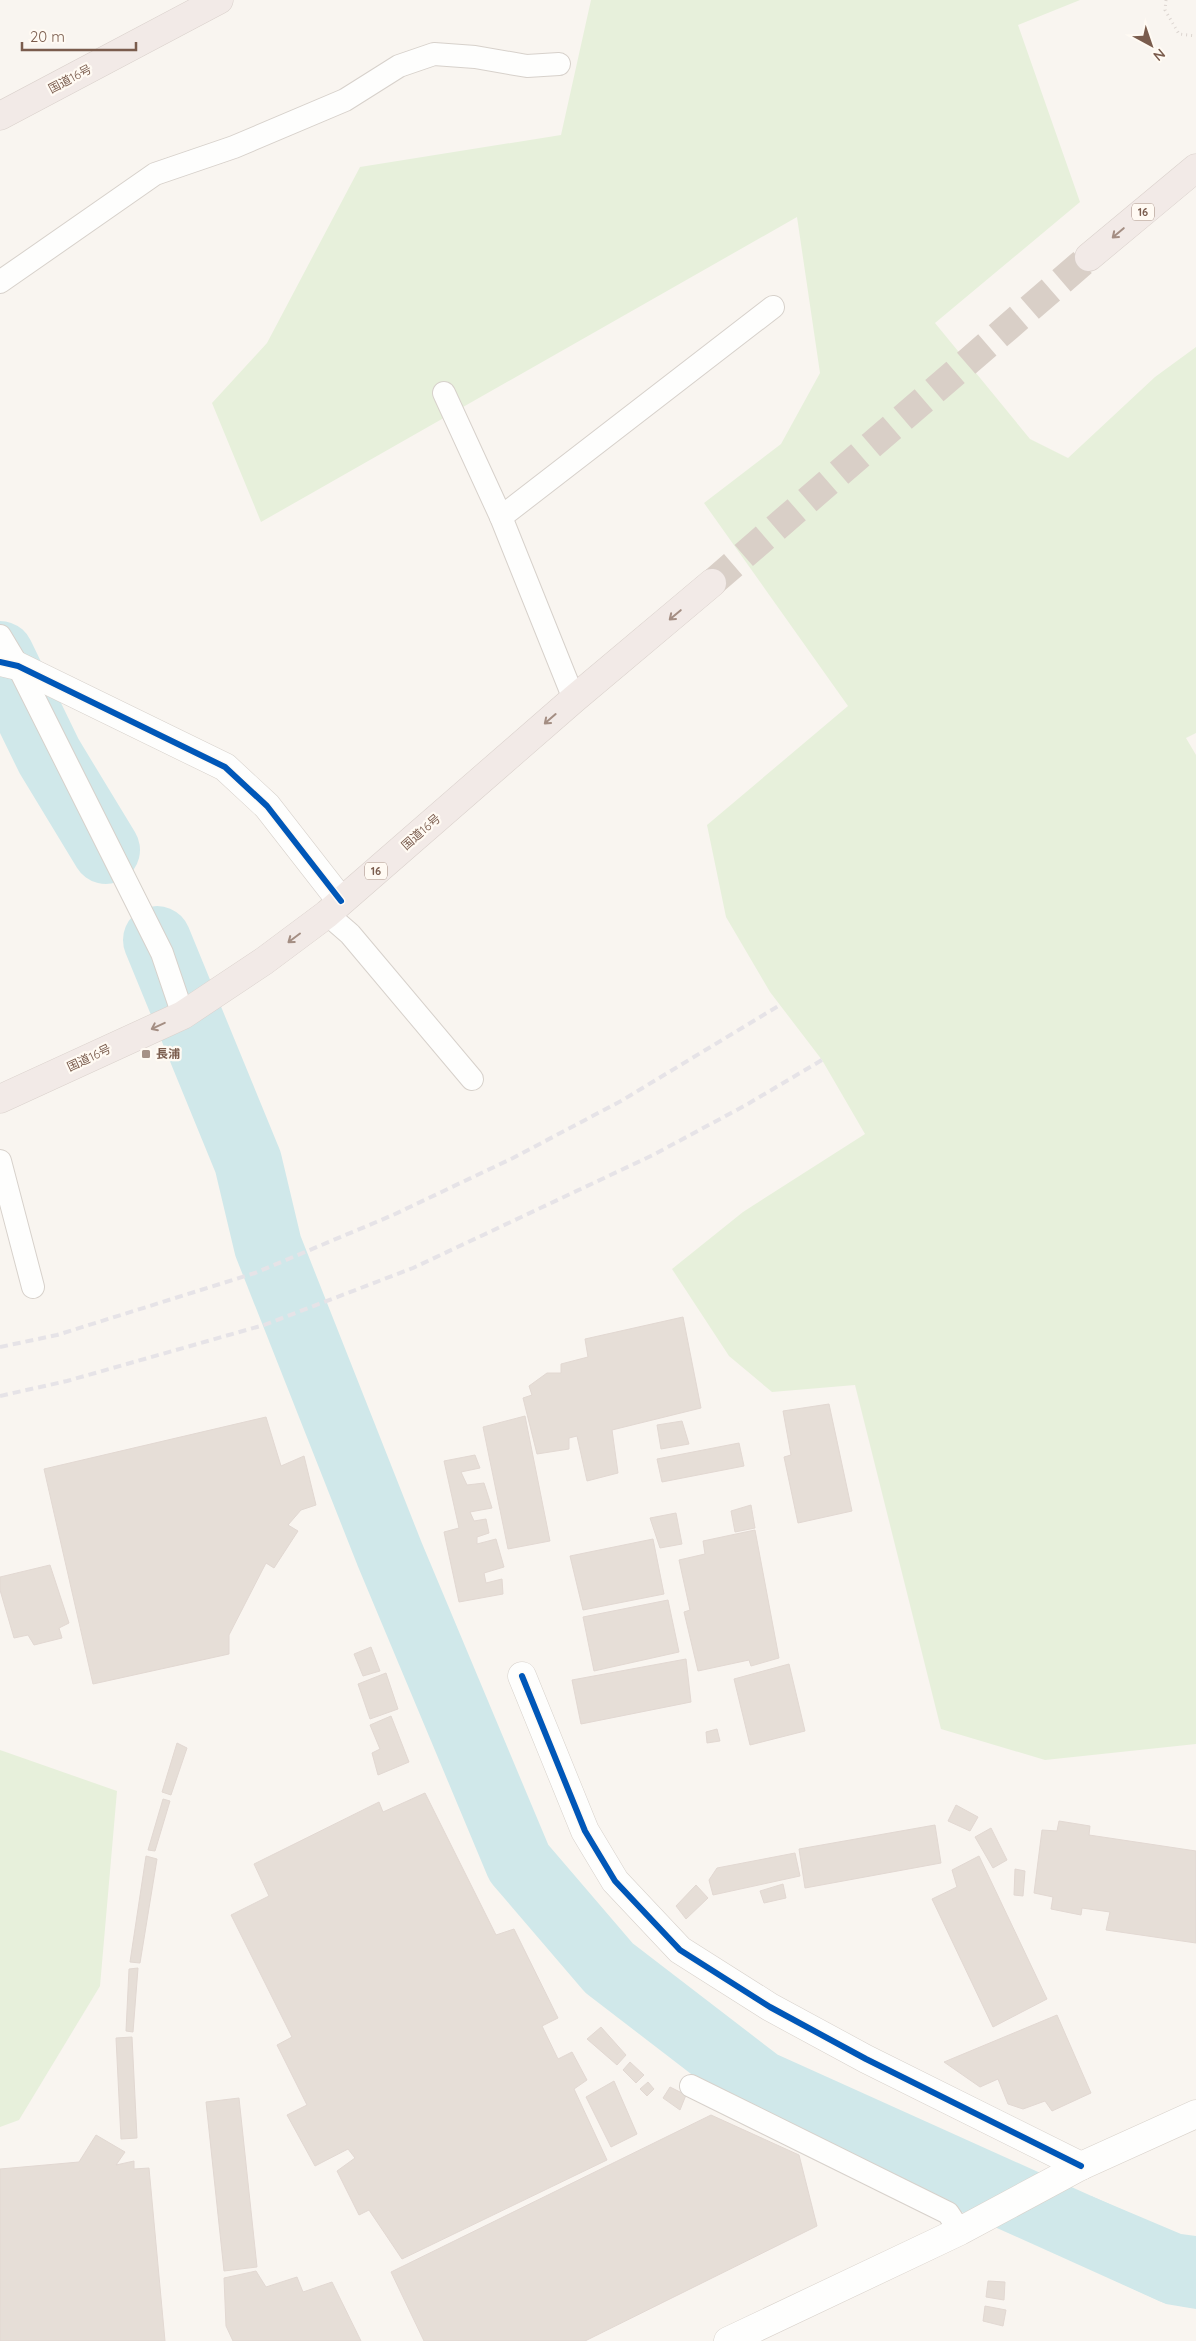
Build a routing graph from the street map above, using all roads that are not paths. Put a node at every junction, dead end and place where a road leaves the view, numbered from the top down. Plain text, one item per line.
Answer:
1 (220, 0) edge
2 (559, 64) dead end
3 (0, 116) edge
4 (1196, 168) edge
5 (1089, 257) tunnel mouth
6 (0, 282) edge
7 (773, 307) dead end
8 (444, 393) dead end
9 (501, 517) junction
10 (712, 583) tunnel mouth
11 (0, 636) edge
12 (9, 664) edge
13 (574, 699) junction
14 (334, 907) junction
15 (183, 1015) junction
16 (472, 1079) dead end
17 (0, 1099) edge
18 (0, 1161) edge
19 (33, 1287) dead end
20 (522, 1676) dead end
21 (691, 2086) dead end
22 (1196, 2114) edge
23 (1070, 2171) junction
24 (968, 2227) junction
25 (728, 2341) edge

1 - 3 highway, 国道16号
2 - 6 lane
4 -> 5 highway, 16
7 - 9 lane
8 - 9 lane
9 - 13 lane
10 -> 13 highway, 国道16号 / 16
11 - 12 lane
12 - 14 street
12 - 15 lane
13 -> 14 highway, 国道16号 / 16
14 -> 15 highway, 国道16号 / 16
14 - 16 lane
15 -> 17 highway, 国道16号 / 16
18 - 19 lane
20 - 23 street
21 - 24 lane
22 - 23 street
23 - 24 street
24 - 25 street

